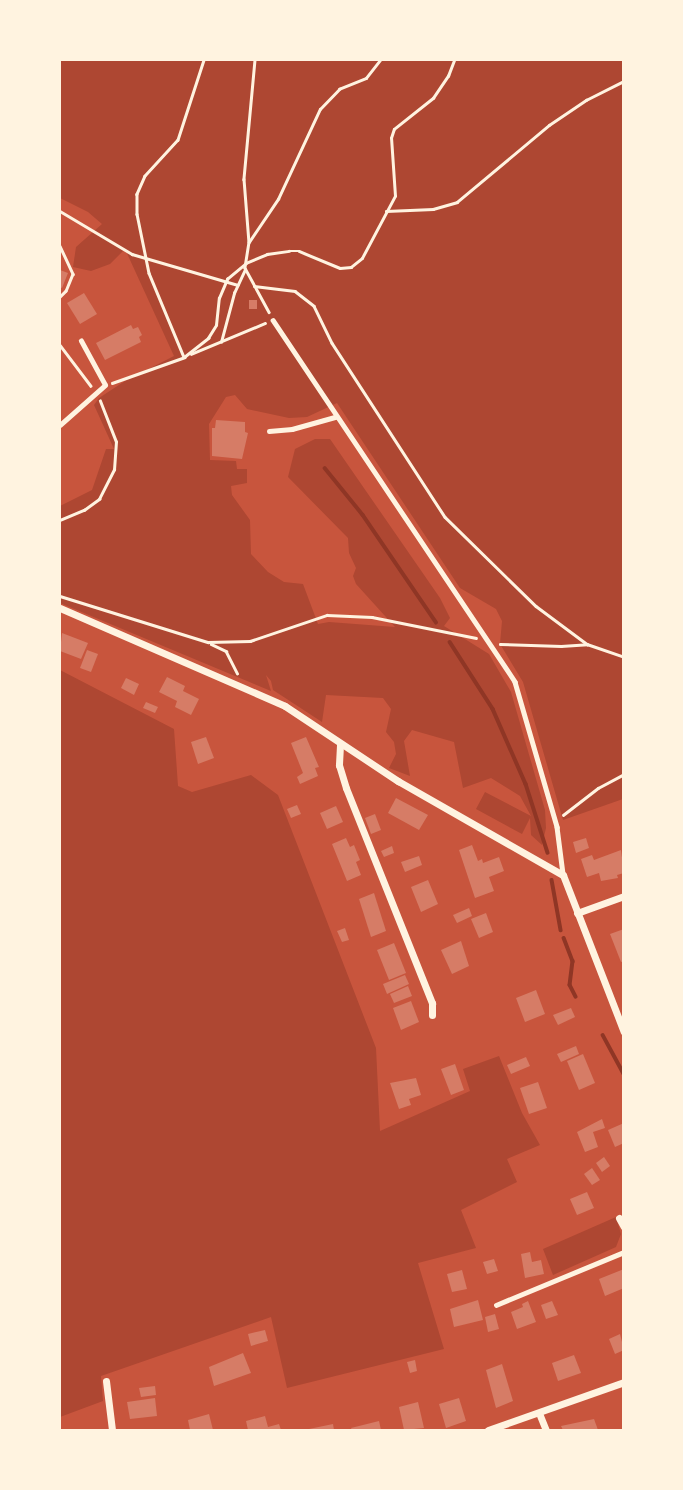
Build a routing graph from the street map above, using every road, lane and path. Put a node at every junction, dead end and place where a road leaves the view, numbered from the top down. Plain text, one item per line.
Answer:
1 (204, 60) edge
2 (255, 60) edge
3 (380, 60) edge
4 (454, 60) edge
5 (624, 80) edge
6 (60, 211) edge
7 (387, 211) junction
8 (249, 242) junction
9 (60, 246) edge
10 (146, 259) junction
11 (246, 265) junction
12 (224, 284) junction
13 (238, 285) junction
14 (254, 286) junction
15 (60, 297) edge
16 (273, 320) junction
17 (81, 341) dead end
18 (221, 342) junction
19 (60, 345) edge
20 (184, 357) junction
21 (105, 385) junction
22 (96, 394) junction
23 (335, 417) junction
24 (60, 425) edge
25 (269, 431) dead end
26 (60, 520) edge
27 (60, 596) edge
28 (60, 608) edge
29 (488, 641) junction
30 (208, 642) junction
31 (587, 644) junction
32 (624, 657) edge
33 (233, 684) junction
34 (340, 745) junction
35 (624, 774) edge
36 (555, 821) junction
37 (563, 875) junction
38 (624, 896) edge
39 (577, 913) junction
40 (432, 1015) dead end
41 (624, 1032) edge
42 (619, 1217) dead end
43 (624, 1227) edge
44 (624, 1252) edge
45 (496, 1305) dead end
46 (106, 1381) dead end
47 (624, 1382) edge
48 (539, 1413) junction
49 (112, 1430) edge
50 (488, 1430) edge
51 (545, 1430) edge

1 - 10 path
2 - 8 path
3 - 8 path
4 - 7 path
5 - 7 path
6 - 10 path
7 - 11 path
8 - 11 path
9 - 15 path
10 - 12 path
10 - 20 path
11 - 12 path
11 - 13 path
11 - 14 path
12 - 13 path
12 - 20 path
13 - 18 path
14 - 16 path
14 - 31 path
16 - 18 path
16 - 23 lane
17 - 21 lane
18 - 20 path
19 - 22 path
20 - 21 path
21 - 22 lane
22 - 24 lane
22 - 26 path
23 - 25 lane
23 - 29 lane
27 - 30 path
28 - 33 street
29 - 30 path
29 - 31 path
29 - 36 lane
30 - 33 path
31 - 32 path
33 - 34 street
34 - 37 street
34 - 40 street
35 - 36 path
36 - 37 lane
37 - 39 street
38 - 39 street
39 - 41 street
42 - 43 street
44 - 45 lane
46 - 49 street
47 - 48 street
48 - 50 street
48 - 51 street

